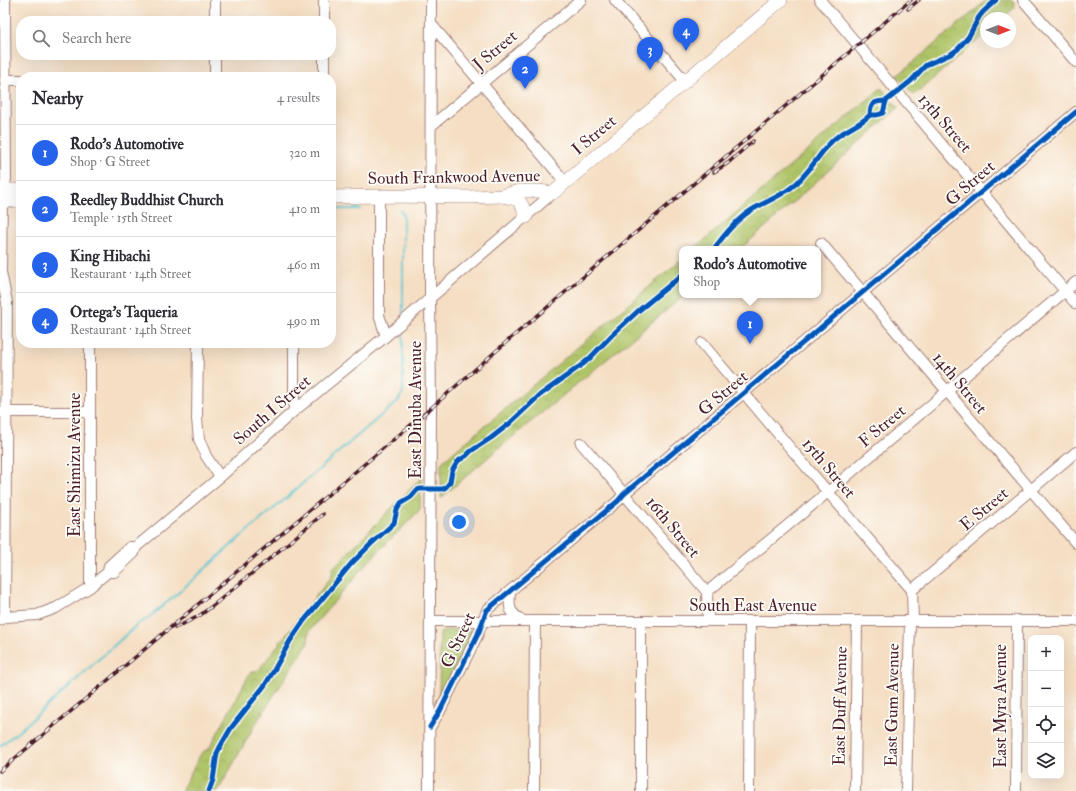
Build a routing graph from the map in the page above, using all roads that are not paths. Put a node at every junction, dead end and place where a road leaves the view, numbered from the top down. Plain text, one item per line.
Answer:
1 (5, 0) edge
2 (215, 0) edge
3 (324, 0) edge
4 (431, 0) edge
5 (581, 0) edge
6 (615, 0) edge
7 (781, 0) edge
8 (820, 0) edge
9 (1023, 0) edge
10 (215, 16) edge
11 (324, 16) edge
12 (431, 24) junction
13 (3, 50) edge
14 (215, 60) edge
15 (324, 60) edge
16 (1076, 62) edge
17 (215, 72) edge
18 (324, 72) edge
19 (5, 80) junction
20 (16, 80) edge
21 (685, 81) junction
22 (481, 83) junction
23 (1076, 112) edge
24 (431, 126) junction
25 (3, 127) edge
26 (566, 183) junction
27 (982, 191) junction
28 (16, 192) edge
29 (554, 193) junction
30 (1, 196) edge
31 (379, 196) junction
32 (502, 196) junction
33 (336, 197) edge
34 (431, 197) junction
35 (16, 200) edge
36 (526, 217) junction
37 (821, 243) dead end
38 (1076, 282) edge
39 (1065, 291) junction
40 (863, 292) junction
41 (430, 298) junction
42 (1076, 304) edge
43 (386, 336) junction
44 (702, 343) dead end
45 (90, 348) edge
46 (198, 348) edge
47 (294, 348) edge
48 (947, 391) junction
49 (744, 393) junction
50 (294, 411) junction
51 (3, 412) edge
52 (90, 412) junction
53 (581, 443) dead end
54 (1076, 452) edge
55 (220, 477) junction
56 (1031, 490) junction
57 (828, 492) junction
58 (624, 494) junction
59 (1076, 543) edge
60 (90, 587) junction
61 (912, 590) junction
62 (510, 591) junction
63 (707, 592) junction
64 (2, 617) edge
65 (483, 620) junction
66 (708, 620) junction
67 (1016, 620) junction
68 (430, 621) junction
69 (523, 621) junction
70 (535, 621) junction
71 (641, 621) junction
72 (750, 621) junction
73 (857, 621) junction
74 (911, 621) junction
75 (1076, 621) edge
76 (430, 728) junction
77 (429, 791) edge
78 (534, 791) edge
79 (641, 791) edge
80 (749, 791) edge
81 (855, 791) edge
82 (906, 791) edge
83 (1016, 791) edge

1 - 13 street
2 - 10 street
3 - 11 street
4 - 12 street, East Dinuba Avenue
5 - 22 street, J Street
6 - 21 street
7 - 21 main road, I Street
8 - 27 street, 13th Street
9 - 16 street
12 - 22 street
12 - 24 street, East Dinuba Avenue
13 - 19 street
14 - 17 street
15 - 18 street
19 - 20 street
19 - 25 street
21 - 26 main road, I Street
22 - 24 street, J Street
22 - 26 street
23 - 27 street, G Street
24 - 34 street, East Dinuba Avenue
25 - 30 street
26 - 29 main road, I Street
27 - 39 street, 13th Street
27 - 40 street, G Street
28 - 30 main road
29 - 32 main road, South Frankwood Avenue
29 - 36 street, I Street
30 - 35 main road
30 - 51 street
31 - 33 main road, South Frankwood Avenue
31 - 34 main road, South Frankwood Avenue
31 - 43 street
32 - 34 main road, South Frankwood Avenue
32 - 36 main road
34 - 41 street, East Dinuba Avenue
36 - 41 street, I Street
37 - 40 street, 14th Street
38 - 39 street, F Street
39 - 42 street, 13th Street
39 - 48 street, F Street
40 - 48 street, 14th Street
40 - 49 street, G Street
41 - 43 street, South I Street
41 - 68 street, East Dinuba Avenue
43 - 50 street, South I Street
44 - 49 street, 15th Street
45 - 52 street, East Shimizu Avenue
46 - 55 street
47 - 50 street
48 - 56 street, 14th Street
48 - 57 street, F Street
49 - 57 street, 15th Street
49 - 58 street, G Street
50 - 55 street, South I Street
51 - 52 street
51 - 64 street
52 - 60 street, East Shimizu Avenue
53 - 58 street, 16th Street
54 - 56 street, E Street
55 - 60 street, South I Street
56 - 59 street, 14th Street
56 - 61 street, E Street
57 - 61 street, 15th Street
57 - 63 street, F Street
58 - 62 street, G Street
58 - 63 street, 16th Street
60 - 64 street, South I Street
61 - 74 street
62 - 65 street, G Street
62 - 69 street
63 - 66 street
65 - 68 street, South East Avenue
65 - 69 street, South East Avenue
65 - 76 street, G Street
66 - 71 street, South East Avenue
66 - 72 street, South East Avenue
67 - 74 street, South East Avenue
67 - 75 street, South East Avenue
67 - 83 street, East Myra Avenue
68 - 76 street, East Dinuba Avenue
69 - 70 street, South East Avenue
70 - 71 street, South East Avenue
70 - 78 street
71 - 79 street
72 - 73 street, South East Avenue
72 - 80 street
73 - 74 street, South East Avenue
73 - 81 street, East Duff Avenue
74 - 82 street, East Gum Avenue
76 - 77 street, East Dinuba Avenue

